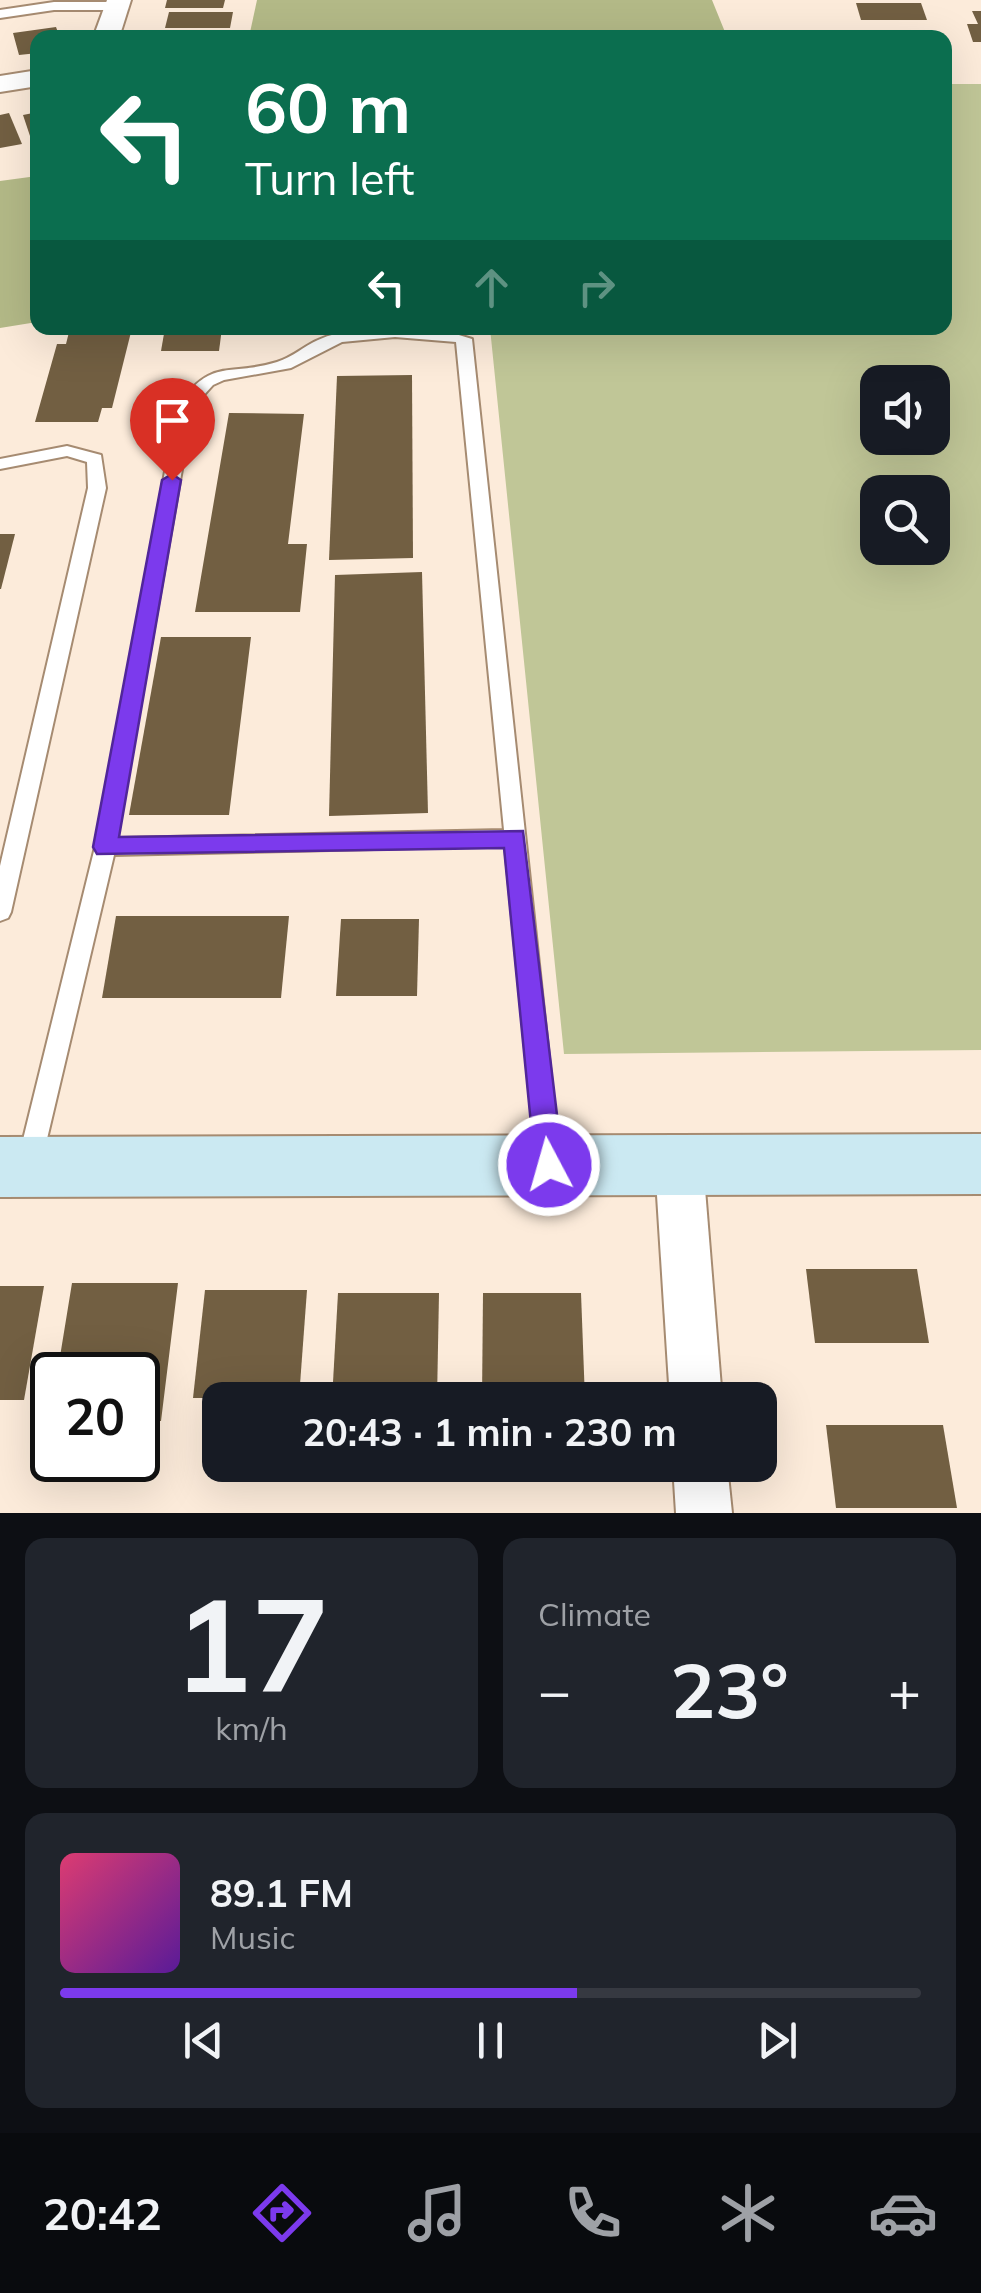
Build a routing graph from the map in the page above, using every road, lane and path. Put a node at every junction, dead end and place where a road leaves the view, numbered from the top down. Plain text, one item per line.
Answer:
1 (118, 3) edge
2 (0, 14) edge
3 (109, 30) edge
4 (30, 79) edge
5 (0, 84) edge
6 (349, 335) edge
7 (446, 335) edge
8 (0, 464) edge
9 (515, 838) junction
10 (105, 847) junction
11 (0, 912) edge
12 (679, 1164) junction
13 (981, 1164) edge
14 (549, 1165) junction
15 (14, 1167) edge
16 (695, 1382) edge
17 (701, 1482) edge
18 (704, 1513) edge

1 - 2 lane
1 - 3 street
4 - 5 street
6 - 10 lane
7 - 9 lane
8 - 11 lane
9 - 10 lane
9 - 14 lane
10 - 15 lane
12 - 13 street
12 - 14 street
12 - 16 street
14 - 15 street
17 - 18 street

